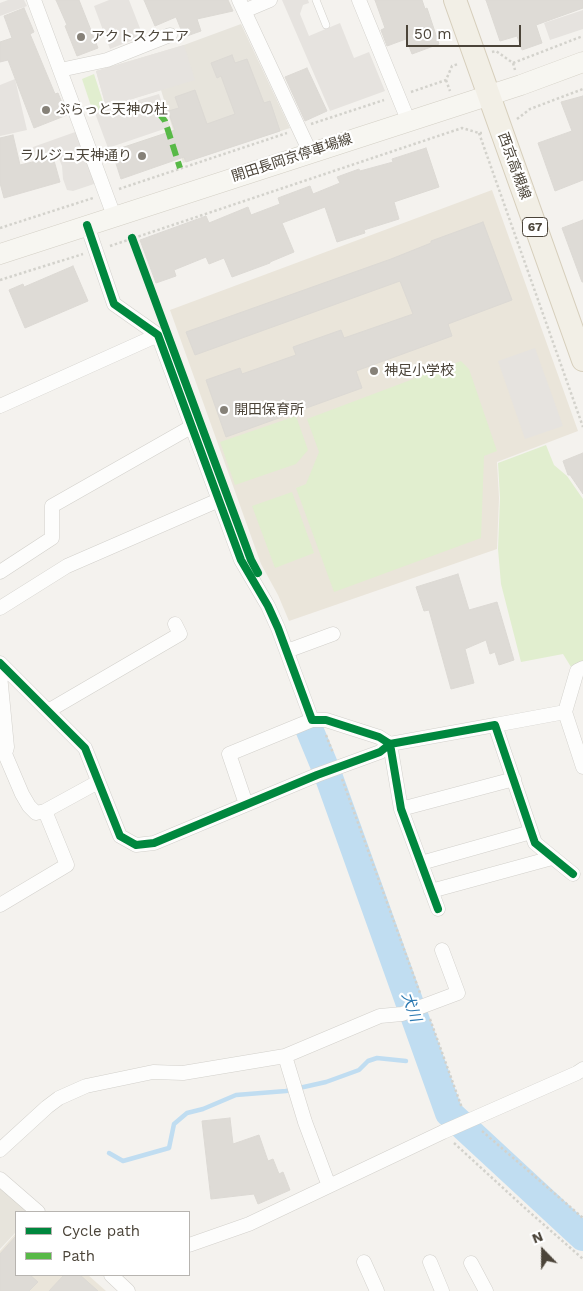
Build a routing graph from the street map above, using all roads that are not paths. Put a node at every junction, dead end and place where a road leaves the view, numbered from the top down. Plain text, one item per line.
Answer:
1 (34, 0) edge
2 (270, 0) edge
3 (316, 0) edge
4 (359, 0) edge
5 (455, 0) edge
6 (241, 6) edge
7 (326, 25) dead end
8 (170, 35) dead end
9 (583, 62) edge
10 (60, 70) junction
11 (488, 95) junction
12 (408, 120) junction
13 (310, 152) junction
14 (114, 216) junction
15 (87, 225) junction
16 (0, 254) edge
17 (158, 335) junction
18 (583, 360) edge
19 (0, 406) edge
20 (192, 427) junction
21 (219, 500) junction
22 (0, 572) edge
23 (0, 608) edge
24 (175, 624) dead end
25 (333, 634) dead end
26 (287, 651) junction
27 (0, 663) edge
28 (583, 668) edge
29 (0, 676) edge
30 (48, 711) junction
31 (565, 712) junction
32 (316, 720) junction
33 (495, 725) junction
34 (390, 744) junction
35 (2, 757) edge
36 (583, 767) edge
37 (514, 779) junction
38 (98, 782) junction
39 (246, 804) junction
40 (401, 809) junction
41 (45, 811) junction
42 (531, 832) junction
43 (552, 858) junction
44 (421, 863) junction
45 (573, 874) dead end
46 (431, 891) junction
47 (0, 905) edge
48 (438, 909) dead end
49 (442, 950) dead end
50 (284, 1056) junction
51 (583, 1069) edge
52 (0, 1150) edge
53 (0, 1179) edge
54 (328, 1186) junction
55 (37, 1211) edge
56 (190, 1245) edge
57 (364, 1262) dead end
58 (430, 1262) dead end
59 (472, 1263) dead end
60 (112, 1276) edge
61 (128, 1291) edge
62 (377, 1291) edge
63 (442, 1291) edge
64 (486, 1291) edge

1 - 10 street
2 - 6 street
3 - 7 lane
4 - 12 street
5 - 11 main road, 西京高槻線 / 67
6 - 13 street
8 - 10 street
9 - 11 main road, 開田長岡京停車場線
10 - 14 street
11 - 12 main road, 開田長岡京停車場線
11 - 18 main road, 西京高槻線 / 67
12 - 13 main road, 開田長岡京停車場線
13 - 14 main road, 開田長岡京停車場線
14 - 15 main road, 開田長岡京停車場線
15 - 16 main road, 開田長岡京停車場線
15 - 17 street
17 - 19 street
17 - 20 street
20 - 21 street
20 - 22 street
21 - 23 street
21 - 26 street
24 - 30 street
25 - 26 street
26 - 32 street
27 - 30 street
28 - 31 street
29 - 35 street
30 - 38 street
31 - 33 street
31 - 36 street
32 - 34 street
32 - 39 street
33 - 34 street
33 - 37 street
34 - 39 street
34 - 40 street
35 - 41 street
37 - 40 street
37 - 42 street
38 - 39 street
38 - 41 street
40 - 44 street
41 - 47 street
42 - 43 street
42 - 44 street
43 - 45 street
43 - 46 street
44 - 46 street
46 - 48 street
49 - 50 street
50 - 52 street
50 - 54 street
51 - 54 street
53 - 55 street
54 - 56 street
57 - 62 street
58 - 63 street
59 - 64 street
60 - 61 street

